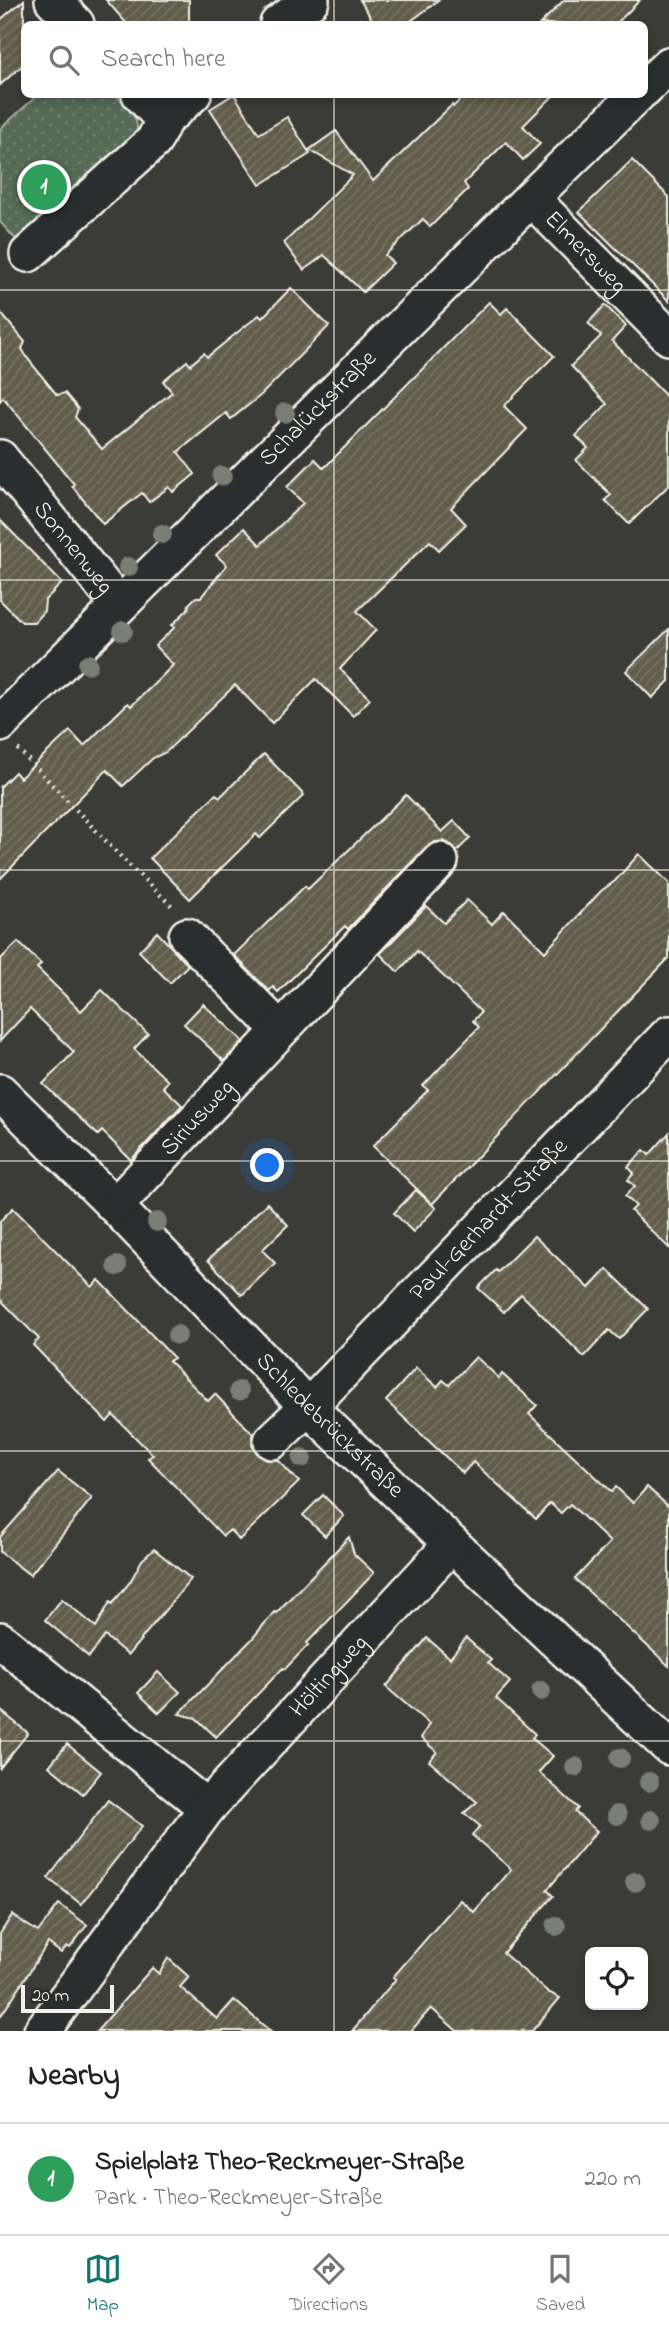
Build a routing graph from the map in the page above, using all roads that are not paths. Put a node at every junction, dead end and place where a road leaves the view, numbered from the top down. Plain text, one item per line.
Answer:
1 (53, 0) edge
2 (311, 0) edge
3 (73, 21) edge
4 (282, 21) edge
5 (669, 65) edge
6 (648, 86) edge
7 (144, 98) edge
8 (189, 98) edge
9 (634, 98) edge
10 (164, 120) junction
11 (531, 198) junction
12 (28, 254) dead end
13 (669, 337) edge
14 (0, 458) edge
15 (120, 605) junction
16 (5, 732) edge
17 (440, 862) dead end
18 (187, 936) road end
19 (280, 1030) junction
20 (669, 1034) edge
21 (0, 1092) edge
22 (115, 1206) junction
23 (309, 1407) junction
24 (272, 1441) dead end
25 (452, 1544) junction
26 (0, 1640) edge
27 (669, 1747) edge
28 (207, 1808) junction
29 (42, 2031) edge

1 - 3 street
2 - 4 street
5 - 6 street
7 - 10 street
8 - 10 street
9 - 11 street, Schalückstraße
10 - 12 street
11 - 13 street, Elmersweg
11 - 15 street, Schalückstraße
14 - 15 street, Sonnenweg
15 - 16 street, Schalückstraße
17 - 19 street, Siriusweg
18 - 19 street
19 - 22 street, Siriusweg
20 - 23 street, Paul-Gerhardt-Straße
21 - 22 street, Schledebrückstraße
22 - 23 street, Schledebrückstraße
23 - 24 street, Paul-Gerhardt-Straße
23 - 25 street, Schledebrückstraße
25 - 27 street, Schledebrückstraße
25 - 28 street, Höltingweg
26 - 28 street
28 - 29 street, Höltingweg

